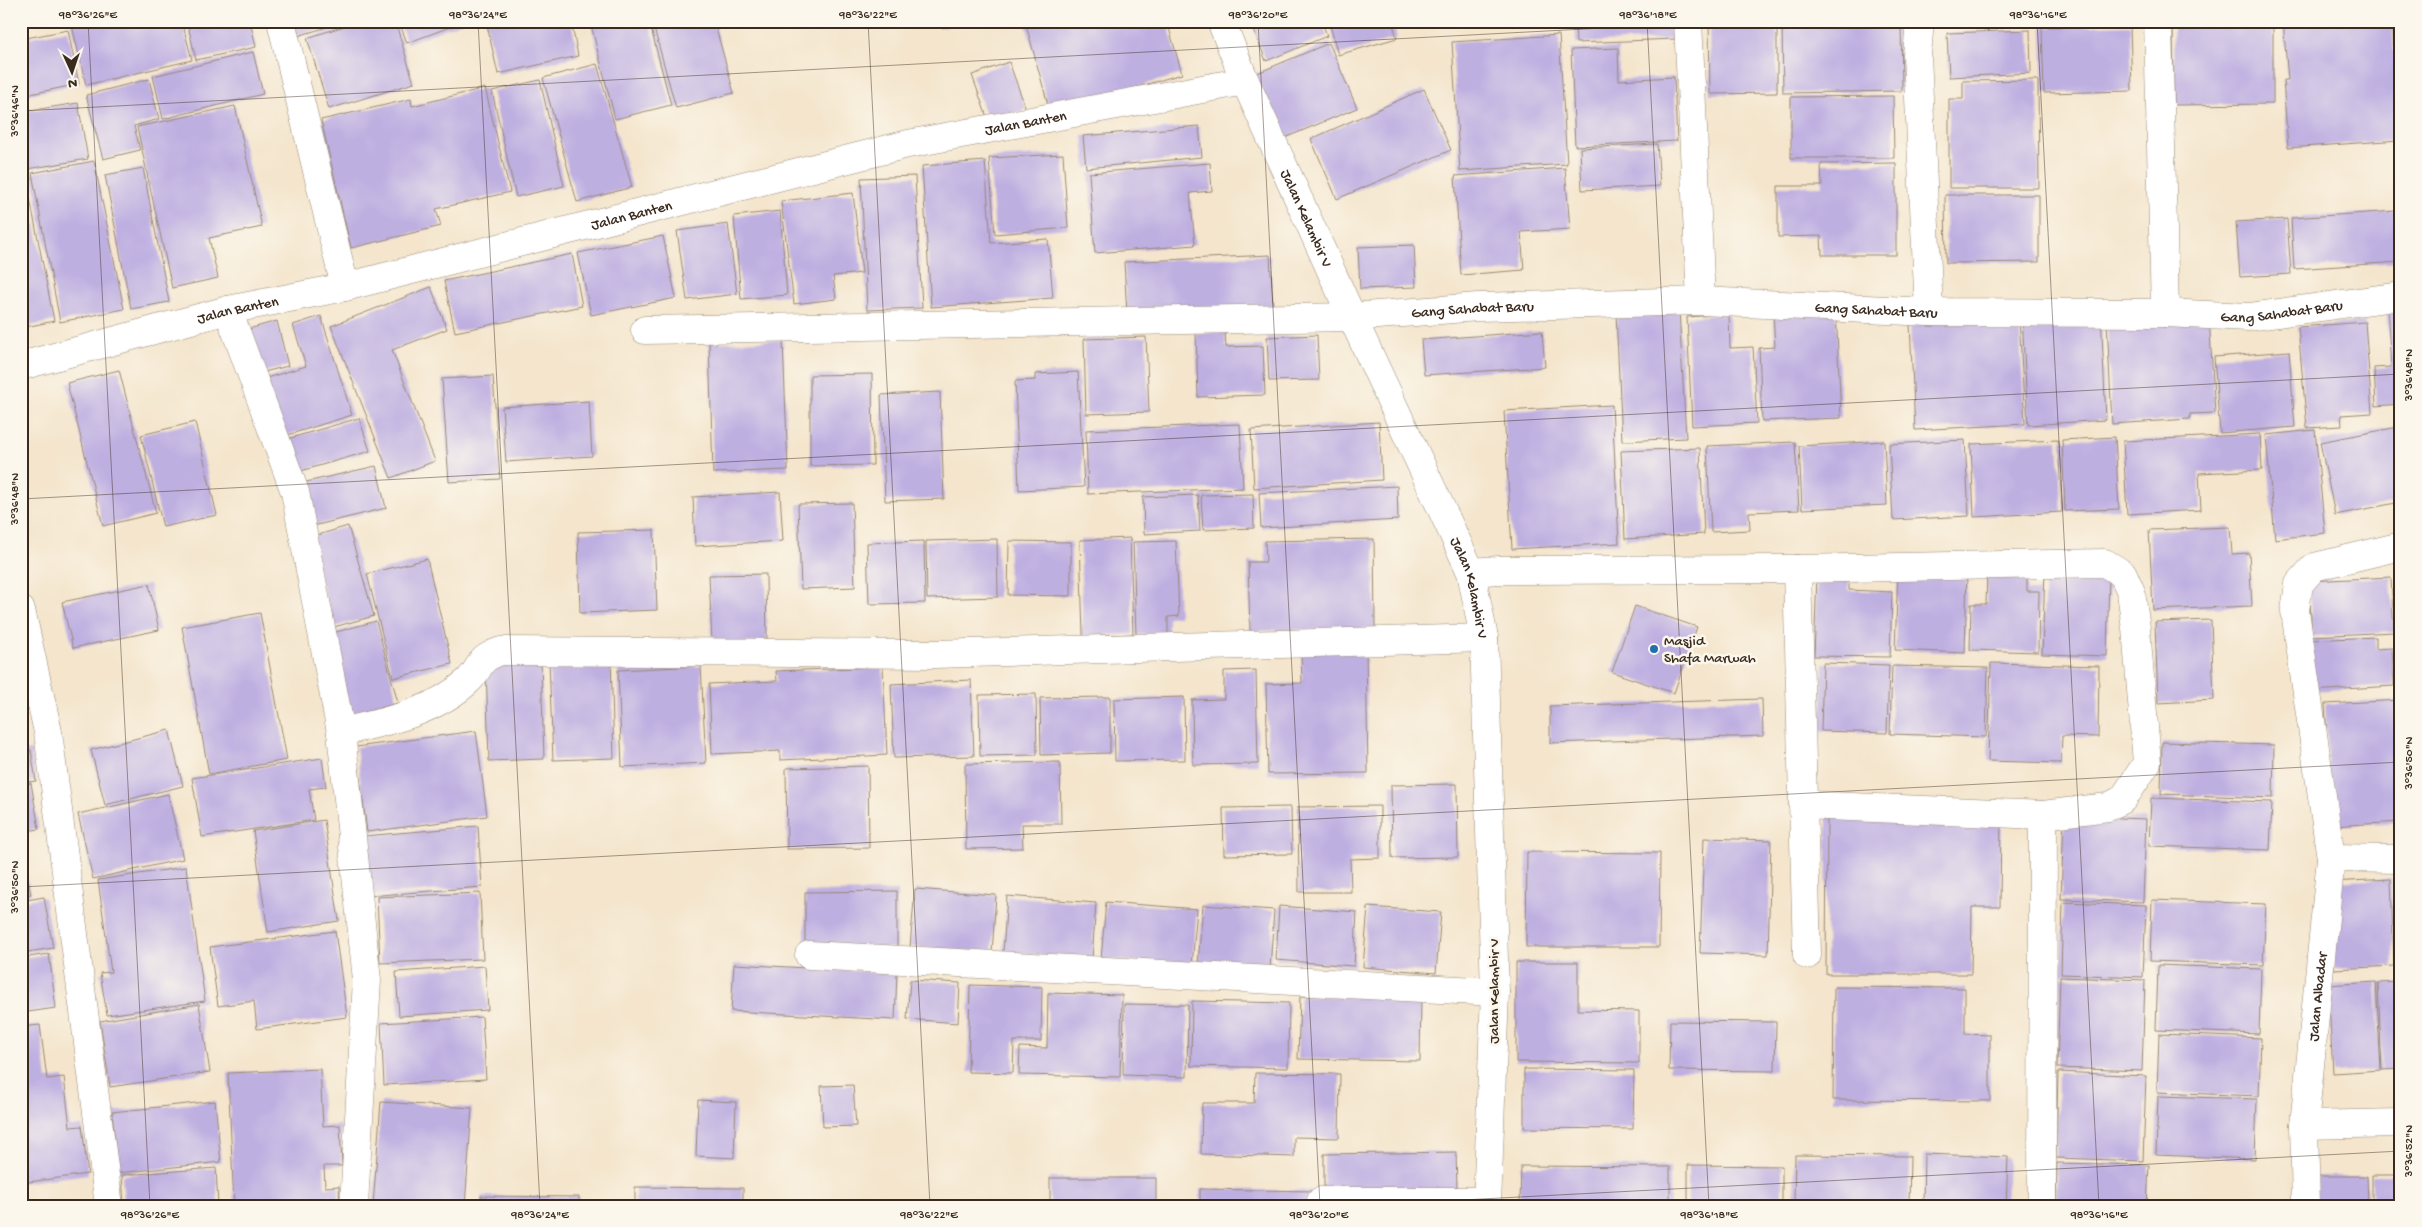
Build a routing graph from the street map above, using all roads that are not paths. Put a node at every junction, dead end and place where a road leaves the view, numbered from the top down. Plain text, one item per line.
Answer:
1 (280, 21) edge
2 (1221, 21) edge
3 (1688, 21) edge
4 (1920, 21) edge
5 (2158, 21) edge
6 (1245, 81) junction
7 (345, 287) junction
8 (2401, 296) edge
9 (1701, 301) junction
10 (228, 310) junction
11 (1929, 312) junction
12 (2165, 312) junction
13 (1352, 317) junction
14 (645, 330) dead end
15 (21, 366) edge
16 (2401, 546) edge
17 (1797, 569) junction
18 (1471, 572) junction
19 (21, 610) edge
20 (1484, 638) junction
21 (341, 732) junction
22 (1803, 805) junction
23 (2043, 815) junction
24 (2330, 858) junction
25 (2401, 859) edge
26 (809, 955) dead end
27 (1807, 955) dead end
28 (1495, 992) junction
29 (2401, 1123) edge
30 (2304, 1124) junction
31 (1321, 1201) dead end
32 (1487, 1203) edge
33 (354, 1205) edge
34 (110, 1206) edge
35 (2042, 1206) edge
36 (2306, 1206) edge

1 - 7 street
2 - 6 street, Jalan Kelambir V
3 - 9 street
4 - 11 street
5 - 12 street
6 - 7 street, Jalan Banten
6 - 13 street, Jalan Kelambir V
7 - 10 street, Jalan Banten
8 - 12 street, Gang Sahabat Baru
9 - 11 street, Gang Sahabat Baru
9 - 13 street, Gang Sahabat Baru
10 - 15 street, Jalan Banten
10 - 21 street
11 - 12 street, Gang Sahabat Baru
13 - 14 street, Gang Sahabat Baru
13 - 18 street, Jalan Kelambir V
16 - 24 street, Jalan Albadar
17 - 18 street
17 - 22 street
17 - 23 street
18 - 20 street, Jalan Kelambir V
19 - 34 street
20 - 21 street
20 - 28 street, Jalan Kelambir V
21 - 33 street
22 - 23 street
22 - 27 street
23 - 35 street
24 - 25 street
24 - 30 street, Jalan Albadar
26 - 28 street
28 - 32 street, Jalan Kelambir V
29 - 30 street
30 - 36 street, Jalan Albadar
31 - 32 street

